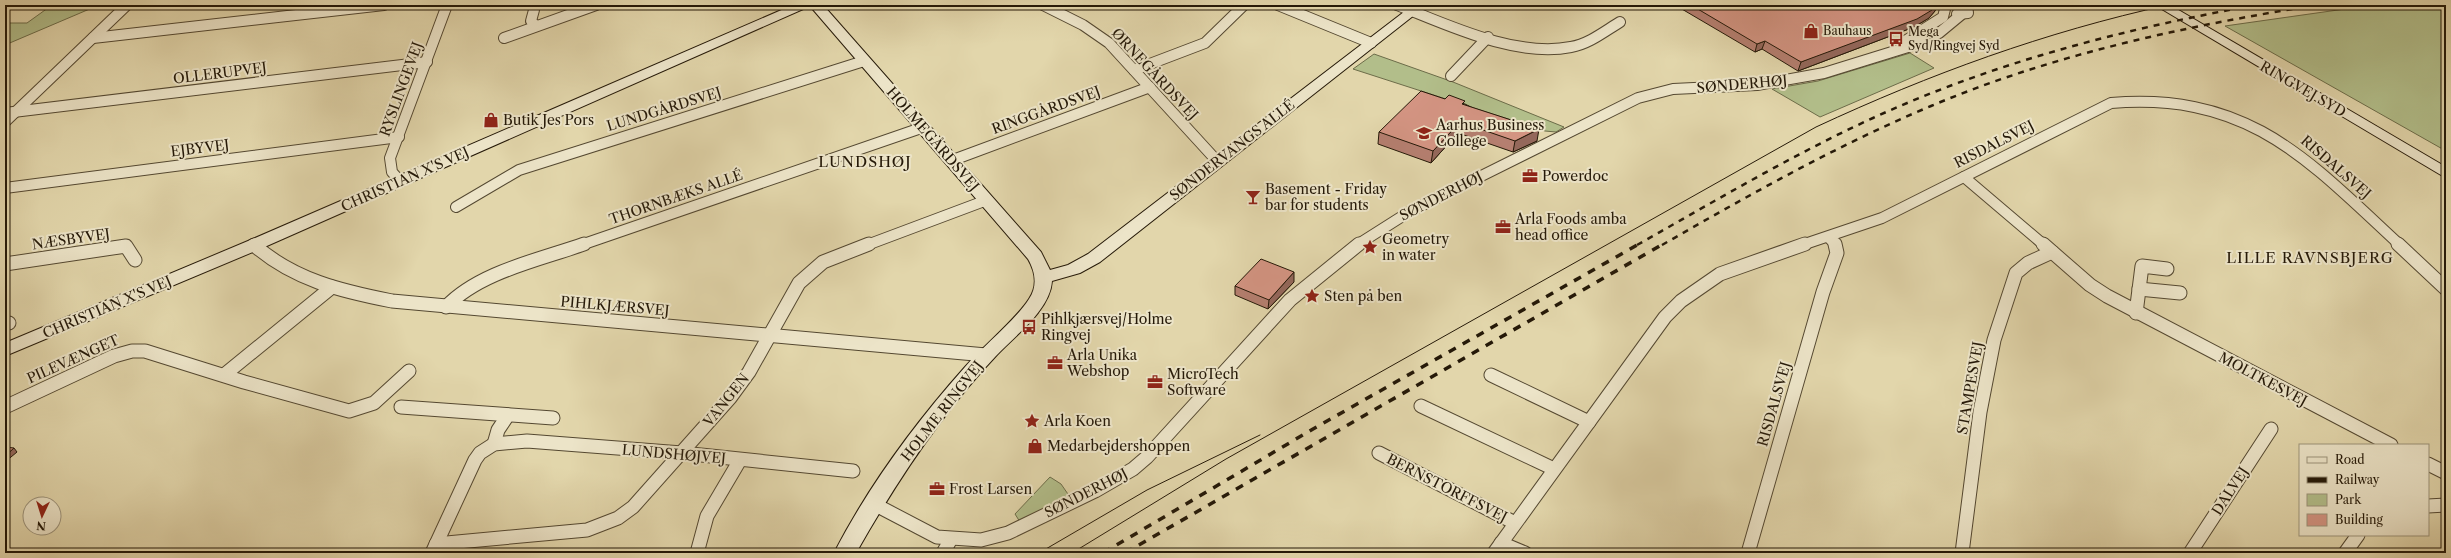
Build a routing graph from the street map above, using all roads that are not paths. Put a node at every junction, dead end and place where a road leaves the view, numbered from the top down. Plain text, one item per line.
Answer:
1 (127, 5) edge
2 (384, 5) edge
3 (447, 5) edge
4 (596, 5) edge
5 (804, 5) edge
6 (816, 5) edge
7 (1043, 5) edge
8 (1244, 5) edge
9 (1278, 5) edge
10 (1397, 5) edge
11 (2161, 5) edge
12 (2174, 5) edge
13 (1943, 6) edge
14 (1417, 8) edge
15 (1965, 8) edge
16 (534, 10) dead end
17 (1620, 22) dead end
18 (536, 26) junction
19 (1488, 37) junction
20 (94, 38) junction
21 (504, 38) dead end
22 (1371, 43) junction
23 (1888, 53) junction
24 (864, 61) junction
25 (427, 62) junction
26 (1134, 70) junction
27 (1452, 76) dead end
28 (1150, 87) junction
29 (16, 111) junction
30 (5, 113) edge
31 (5, 122) edge
32 (924, 127) junction
33 (399, 137) junction
34 (2446, 159) edge
35 (953, 160) junction
36 (1217, 161) junction
37 (2446, 173) edge
38 (1964, 177) junction
39 (400, 181) junction
40 (5, 188) edge
41 (987, 200) junction
42 (456, 207) dead end
43 (1828, 237) junction
44 (254, 245) junction
45 (2052, 252) junction
46 (136, 260) dead end
47 (5, 264) edge
48 (2167, 269) dead end
49 (1045, 277) junction
50 (332, 287) junction
51 (2139, 288) junction
52 (2446, 289) edge
53 (2180, 293) dead end
54 (446, 306) junction
55 (2136, 313) junction
56 (770, 335) junction
57 (5, 350) edge
58 (986, 355) junction
59 (409, 372) dead end
60 (224, 375) junction
61 (1491, 375) dead end
62 (1421, 406) dead end
63 (5, 407) edge
64 (400, 407) dead end
65 (508, 415) junction
66 (553, 418) dead end
67 (1589, 422) junction
68 (2271, 429) dead end
69 (494, 444) junction
70 (2389, 444) edge
71 (682, 453) junction
72 (1379, 453) dead end
73 (740, 460) junction
74 (2429, 464) edge
75 (1554, 470) junction
76 (853, 471) dead end
77 (2446, 473) edge
78 (874, 504) junction
79 (2446, 504) edge
80 (2429, 506) edge
81 (1515, 523) junction
82 (2357, 536) edge
83 (951, 539) junction
84 (434, 548) edge
85 (1498, 548) edge
86 (697, 553) edge
87 (845, 553) edge
88 (943, 553) edge
89 (1525, 553) edge
90 (1748, 553) edge
91 (1962, 553) edge
92 (2190, 553) edge
93 (2345, 553) edge

1 - 20 street
2 - 20 street
3 - 25 street, RYSLINGEVEJ
4 - 18 street
5 - 39 street, CHRISTIAN X'S VEJ
6 - 24 street, HOLMEGÅRDSVEJ
7 - 26 street, ØRNEGÅRDSVEJ
8 - 26 street
9 - 22 street
10 - 14 street
11 - 37 street, RINGVEJ SYD
12 - 34 street, RINGVEJ SYD
13 - 15 street
13 - 23 street, SØNDERHØJ
14 - 19 street
14 - 22 street, SØNDERVANGS ALLÉ
15 - 23 street, SØNDERHØJ
16 - 18 street
17 - 19 street
18 - 21 street
19 - 27 street
20 - 29 street
22 - 36 street, SØNDERVANGS ALLÉ
23 - 83 street, SØNDERHØJ
24 - 32 street, HOLMEGÅRDSVEJ
24 - 42 street, LUNDGÅRDSVEJ
25 - 29 street, OLLERUPVEJ
25 - 33 street, RYSLINGEVEJ
26 - 28 street, ØRNEGÅRDSVEJ
28 - 35 street, RINGGÅRDSVEJ
28 - 36 street, ØRNEGÅRDSVEJ
29 - 30 street, OLLERUPVEJ
29 - 31 street
32 - 35 street, HOLMEGÅRDSVEJ
32 - 54 street, THORNBÆKS ALLÉ
33 - 39 street, RYSLINGEVEJ
33 - 40 street, EJBYVEJ
35 - 41 street, HOLMEGÅRDSVEJ
36 - 49 street, SØNDERVANGS ALLÉ
38 - 43 street, RISDALSVEJ
38 - 45 street, MOLTKESVEJ
38 - 52 street, RISDALSVEJ
39 - 44 street, CHRISTIAN X'S VEJ
41 - 49 street, HOLMEGÅRDSVEJ
41 - 56 street, VANGEN
43 - 67 street, BERNSTORFFSVEJ
43 - 90 street, RISDALSVEJ
44 - 50 street, PIHLKJÆRSVEJ
44 - 57 street, CHRISTIAN X'S VEJ
45 - 55 street, MOLTKESVEJ
45 - 91 street, STAMPESVEJ
46 - 47 street, NÆSBYVEJ
48 - 51 street
49 - 58 street, HOLME RINGVEJ
50 - 54 street, PIHLKJÆRSVEJ
50 - 60 street
51 - 53 street
51 - 55 street
54 - 56 street, PIHLKJÆRSVEJ
55 - 70 street, MOLTKESVEJ
56 - 58 street, PIHLKJÆRSVEJ
56 - 71 street, VANGEN
58 - 78 street, HOLME RINGVEJ
59 - 60 street, PILEVÆNGET
60 - 63 street, PILEVÆNGET
61 - 67 street
62 - 75 street
64 - 65 street
65 - 66 street
65 - 69 street
67 - 75 street, BERNSTORFFSVEJ
68 - 92 street, DALVEJ
69 - 71 street, LUNDSHØJVEJ
69 - 84 street
71 - 73 street, LUNDSHØJVEJ
71 - 84 street, VANGEN
72 - 81 street, BERNSTORFFSVEJ
73 - 76 street, LUNDSHØJVEJ
73 - 86 street
74 - 77 street
75 - 81 street, BERNSTORFFSVEJ
78 - 83 street, SØNDERHØJ
78 - 87 street, HOLME RINGVEJ
79 - 80 street
81 - 85 street, BERNSTORFFSVEJ
82 - 93 street
83 - 88 street
85 - 89 street

